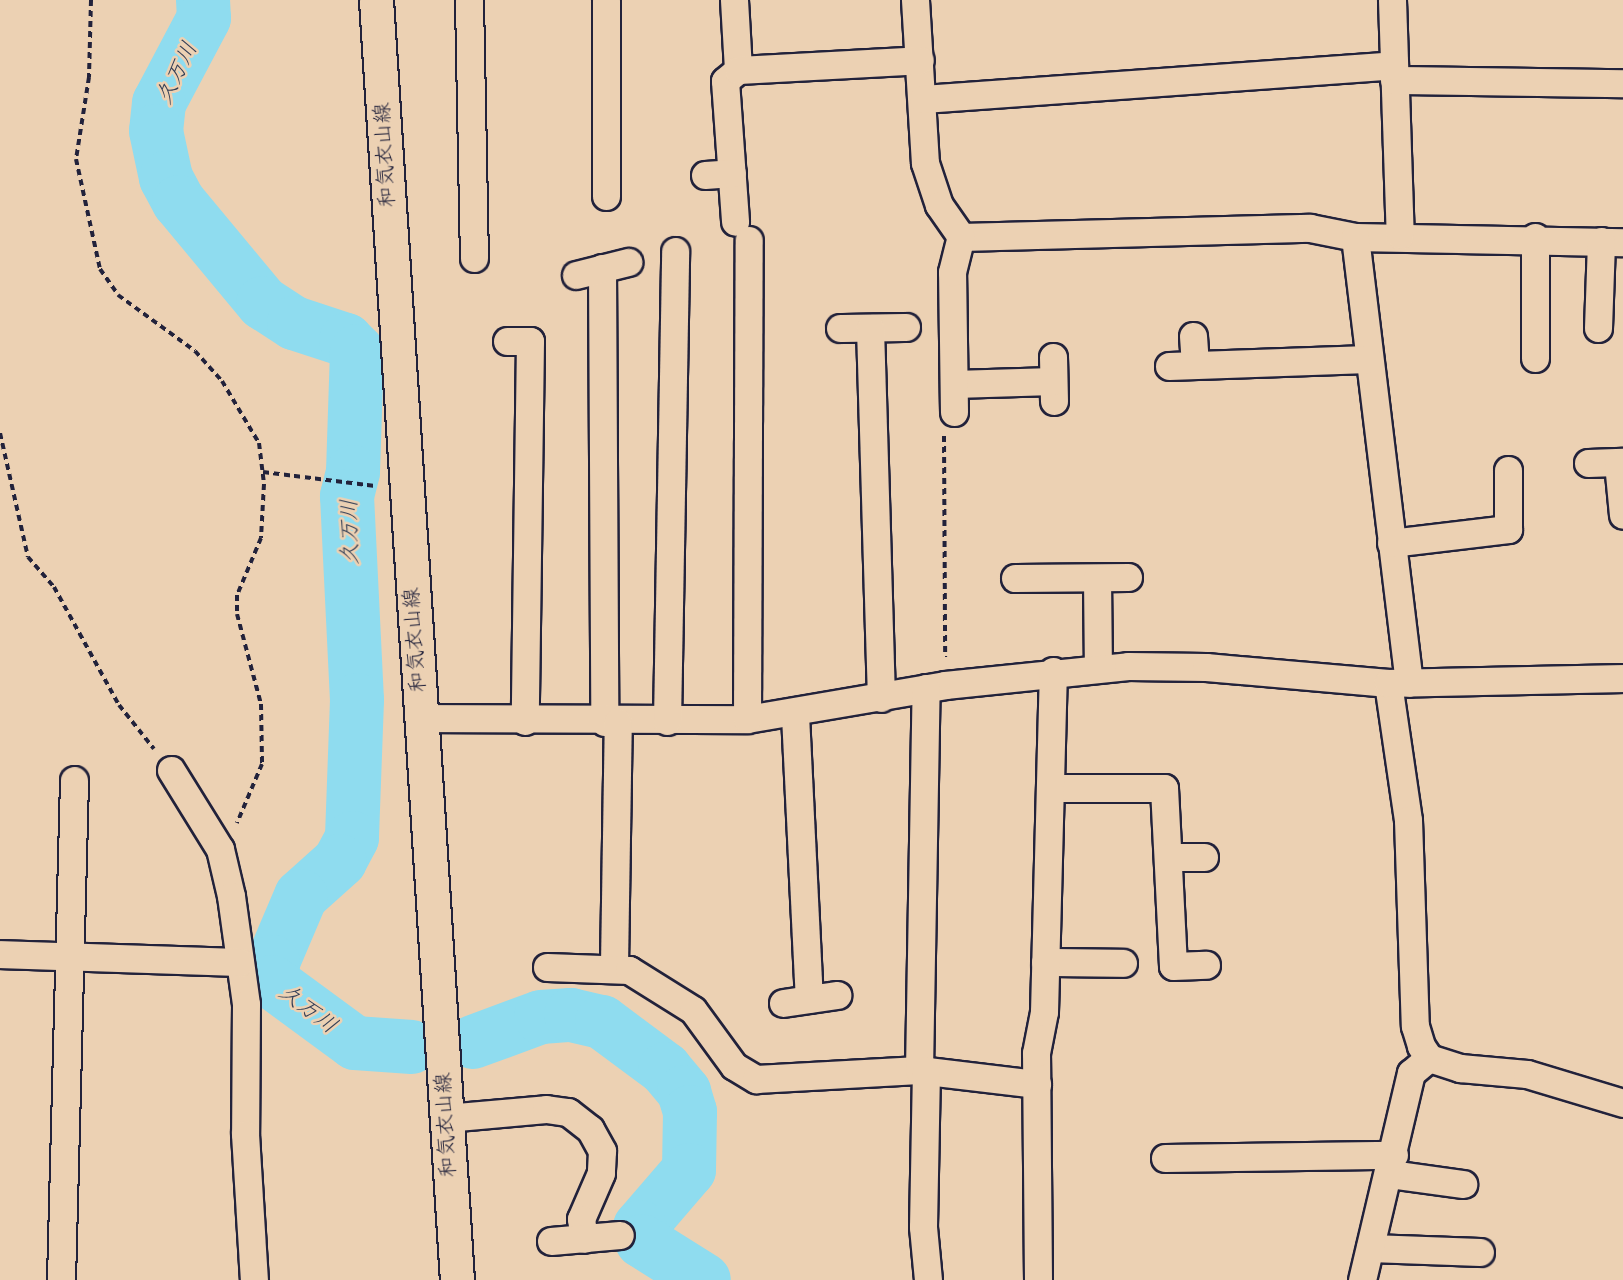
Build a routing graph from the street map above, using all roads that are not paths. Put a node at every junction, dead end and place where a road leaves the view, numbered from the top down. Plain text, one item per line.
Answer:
1 (376, 0) edge
2 (469, 0) edge
3 (606, 0) edge
4 (735, 0) edge
5 (915, 0) edge
6 (1392, 0) edge
7 (920, 60) junction
8 (738, 70) junction
9 (1394, 72) junction
10 (1623, 83) edge
11 (923, 99) junction
12 (732, 173) junction
13 (705, 175) dead end
14 (606, 196) dead end
15 (1400, 235) junction
16 (960, 237) junction
17 (1355, 237) junction
18 (1535, 237) junction
19 (1612, 241) edge
20 (675, 251) dead end
21 (474, 258) dead end
22 (628, 262) dead end
23 (602, 268) junction
24 (576, 275) dead end
25 (906, 327) dead end
26 (840, 328) dead end
27 (870, 328) junction
28 (1598, 328) dead end
29 (1193, 336) dead end
30 (507, 341) dead end
31 (1535, 358) dead end
32 (1368, 359) junction
33 (1054, 380) dead end
34 (954, 384) junction
35 (954, 412) road end
36 (1620, 462) edge
37 (1588, 463) dead end
38 (1508, 470) dead end
39 (1623, 514) edge
40 (1391, 543) junction
41 (1128, 577) dead end
42 (1015, 578) dead end
43 (1097, 578) junction
44 (1098, 668) junction
45 (1053, 671) junction
46 (1623, 678) edge
47 (1398, 683) junction
48 (935, 686) junction
49 (881, 698) junction
50 (795, 715) junction
51 (420, 718) junction
52 (747, 719) junction
53 (525, 721) junction
54 (667, 721) junction
55 (611, 722) junction
56 (171, 770) road end
57 (74, 780) dead end
58 (1050, 788) junction
59 (1168, 857) junction
60 (1204, 857) dead end
61 (0, 954) edge
62 (69, 956) junction
63 (240, 962) junction
64 (1045, 962) junction
65 (1123, 963) dead end
66 (614, 965) junction
67 (1206, 965) dead end
68 (547, 966) dead end
69 (837, 995) dead end
70 (809, 999) junction
71 (783, 1003) dead end
72 (1429, 1058) junction
73 (922, 1070) junction
74 (1037, 1084) junction
75 (1623, 1103) edge
76 (446, 1118) junction
77 (1165, 1158) dead end
78 (1392, 1164) junction
79 (1463, 1184) dead end
80 (620, 1235) dead end
81 (584, 1239) junction
82 (551, 1241) dead end
83 (1370, 1248) junction
84 (1480, 1252) dead end
85 (61, 1280) edge
86 (254, 1280) edge
87 (457, 1280) edge
88 (928, 1280) edge
89 (1038, 1280) edge
90 (1362, 1280) edge

1 - 51 main road, 和気衣山線
2 - 21 street
3 - 14 street
4 - 8 street
5 - 7 street
6 - 9 street
7 - 8 street
7 - 11 street
8 - 12 street
9 - 10 street
9 - 11 street
9 - 15 street
11 - 16 street
12 - 13 street
12 - 52 street
15 - 17 street
15 - 18 street
16 - 17 street
16 - 34 street
17 - 32 street
18 - 19 street
18 - 31 street
19 - 28 street
20 - 54 street
22 - 23 street
23 - 24 street
23 - 55 street
25 - 27 street
26 - 27 street
27 - 49 street
29 - 32 street
30 - 53 street
32 - 40 street
33 - 34 street
34 - 35 street
36 - 37 street
36 - 39 street
38 - 40 street
40 - 47 street
41 - 43 street
42 - 43 street
43 - 44 street
44 - 45 street
44 - 47 street
45 - 48 street
45 - 58 street
46 - 47 street
47 - 72 street
48 - 49 street
48 - 73 street
49 - 50 street
50 - 52 street
50 - 70 street
51 - 53 street
51 - 76 main road, 和気衣山線
52 - 54 street
53 - 55 street
54 - 55 street
55 - 66 street
56 - 63 street
57 - 62 street
58 - 59 street
58 - 64 street
59 - 60 street
59 - 67 street
61 - 62 street
62 - 63 street
62 - 85 street
63 - 86 street
64 - 65 street
64 - 74 street
66 - 68 street
66 - 73 street
69 - 70 street
70 - 71 street
72 - 75 street
72 - 78 street
73 - 74 street
73 - 88 street
74 - 89 street
76 - 81 street
76 - 87 main road, 和気衣山線
77 - 78 street
78 - 79 street
78 - 83 street
80 - 81 street
81 - 82 street
83 - 84 street
83 - 90 street

